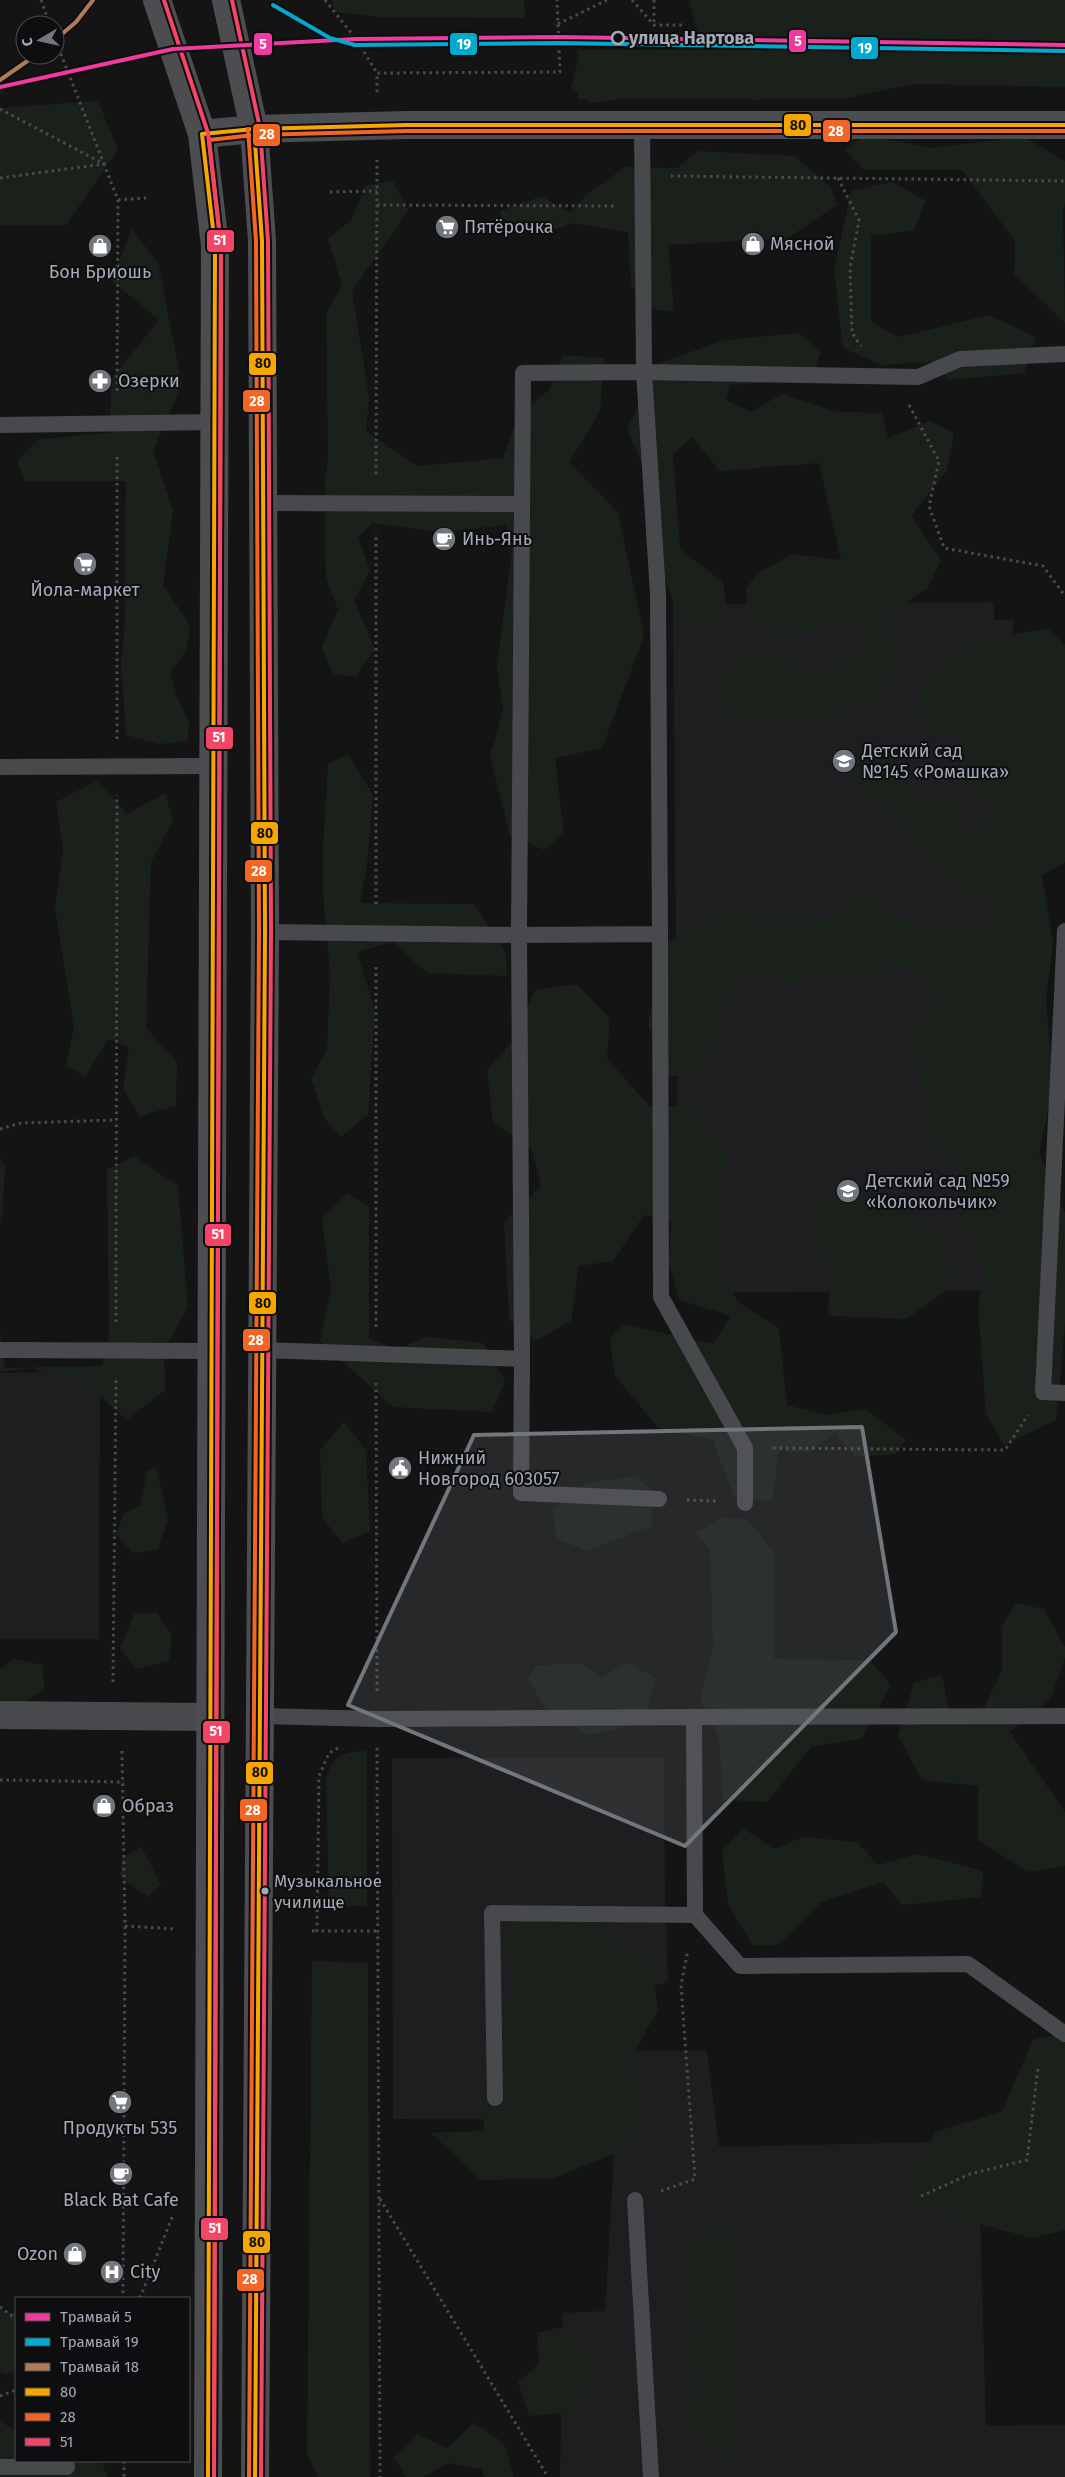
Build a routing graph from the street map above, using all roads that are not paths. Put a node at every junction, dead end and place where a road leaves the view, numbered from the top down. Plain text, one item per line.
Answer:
1 (157, 0) edge
2 (226, 0) edge
3 (642, 124) junction
4 (1065, 125) edge
5 (254, 129) junction
6 (202, 134) junction
7 (1065, 354) edge
8 (644, 372) junction
9 (215, 422) junction
10 (0, 425) edge
11 (262, 503) junction
12 (522, 504) junction
13 (214, 766) junction
14 (0, 767) edge
15 (1065, 931) edge
16 (265, 932) junction
17 (660, 934) junction
18 (519, 935) junction
19 (0, 1350) edge
20 (262, 1350) junction
21 (212, 1351) junction
22 (522, 1359) junction
23 (1065, 1393) edge
24 (659, 1499) road end
25 (745, 1503) road end
26 (0, 1716) edge
27 (261, 1716) junction
28 (1065, 1716) edge
29 (210, 1717) junction
30 (694, 1717) junction
31 (695, 1915) junction
32 (1065, 2034) edge
33 (495, 2098) dead end
34 (635, 2200) road end
35 (0, 2467) edge
36 (67, 2467) dead end
37 (208, 2477) edge
38 (255, 2477) edge
39 (651, 2477) edge

1 - 6 main road
2 - 5 main road
3 - 4 main road
3 - 5 main road
3 - 8 lane
5 - 6 main road
5 - 11 main road
6 - 9 main road
7 - 8 lane
8 - 12 lane
8 - 17 lane
9 - 10 lane
9 - 13 main road
11 - 12 lane
11 - 16 main road
12 - 18 lane
13 - 14 lane
13 - 21 main road
15 - 23 lane
16 - 18 lane
16 - 20 main road
17 - 18 lane
17 - 25 lane
18 - 22 lane
19 - 21 lane
20 - 22 lane
20 - 27 main road
21 - 29 main road
22 - 24 lane
26 - 29 street
27 - 30 lane
27 - 38 main road
28 - 30 lane
29 - 37 main road
30 - 31 lane
31 - 32 lane
31 - 33 lane
34 - 39 lane
35 - 36 lane

